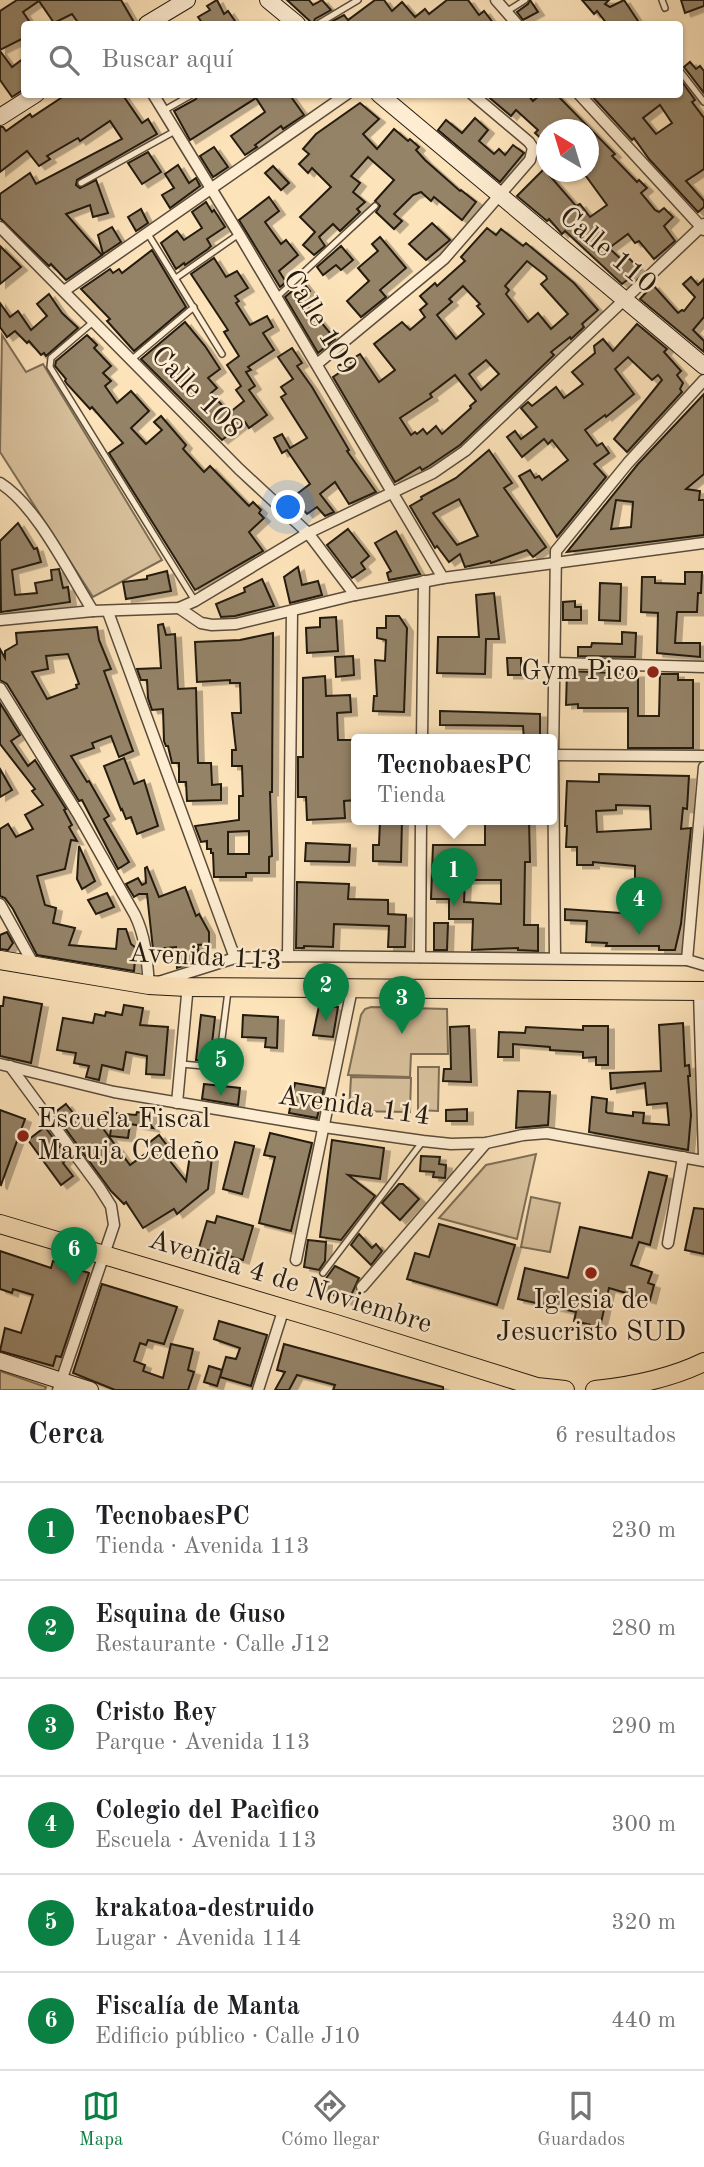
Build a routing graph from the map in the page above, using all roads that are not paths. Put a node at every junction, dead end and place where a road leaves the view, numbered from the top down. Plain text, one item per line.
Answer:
1 (187, 0) edge
2 (268, 0) edge
3 (358, 0) edge
4 (496, 0) edge
5 (525, 0) edge
6 (662, 0) edge
7 (665, 8) dead end
8 (506, 12) junction
9 (152, 21) edge
10 (293, 21) edge
11 (323, 21) edge
12 (514, 21) edge
13 (683, 75) edge
14 (30, 98) edge
15 (155, 98) edge
16 (186, 98) edge
17 (341, 98) edge
18 (384, 98) edge
19 (477, 98) edge
20 (583, 98) edge
21 (704, 102) edge
22 (163, 111) junction
23 (0, 117) edge
24 (176, 131) junction
25 (81, 183) dead end
26 (212, 190) junction
27 (500, 196) junction
28 (375, 206) dead end
29 (0, 227) edge
30 (703, 227) edge
31 (148, 234) junction
32 (239, 234) junction
33 (176, 278) junction
34 (64, 292) junction
35 (277, 298) junction
36 (624, 298) junction
37 (194, 307) junction
38 (93, 322) junction
39 (222, 354) dead end
40 (131, 360) junction
41 (317, 364) junction
42 (704, 366) edge
43 (704, 380) edge
44 (0, 483) edge
45 (394, 493) junction
46 (308, 533) junction
47 (704, 542) edge
48 (556, 563) junction
49 (443, 578) junction
50 (424, 581) junction
51 (355, 595) junction
52 (195, 601) junction
53 (179, 608) junction
54 (93, 611) junction
55 (292, 611) junction
56 (108, 612) junction
57 (0, 620) edge
58 (555, 663) junction
59 (704, 667) edge
60 (0, 688) edge
61 (422, 734) edge
62 (553, 734) edge
63 (557, 755) edge
64 (704, 756) edge
65 (704, 767) edge
66 (421, 825) edge
67 (554, 825) edge
68 (0, 904) edge
69 (288, 956) junction
70 (420, 957) junction
71 (235, 958) junction
72 (555, 958) junction
73 (0, 960) edge
74 (687, 960) junction
75 (704, 965) edge
76 (35, 967) junction
77 (188, 980) junction
78 (149, 985) junction
79 (228, 988) junction
80 (352, 989) junction
81 (701, 991) edge
82 (181, 1064) junction
83 (5, 1065) edge
84 (177, 1103) junction
85 (324, 1127) junction
86 (423, 1141) junction
87 (486, 1143) junction
88 (682, 1157) junction
89 (704, 1159) edge
90 (0, 1224) edge
91 (668, 1243) dead end
92 (104, 1256) junction
93 (296, 1260) dead end
94 (323, 1273) dead end
95 (362, 1287) dead end
96 (284, 1308) junction
97 (0, 1361) edge
98 (704, 1362) edge
99 (59, 1385) edge
100 (90, 1390) edge
101 (258, 1390) edge
102 (565, 1390) edge
103 (595, 1390) edge

1 - 9 street
2 - 10 street
3 - 11 lane
4 - 8 street
5 - 8 lane
6 - 7 lane
8 - 12 street
13 - 21 lane
14 - 23 street
15 - 22 street, Calle 109
16 - 22 lane
17 - 26 street
18 - 27 street, Calle 110
19 - 27 street
20 - 30 street
22 - 24 street, Calle 109
24 - 25 lane
24 - 26 street, Calle 109
26 - 31 street
26 - 32 street, Calle 109
27 - 36 street, Calle 110
27 - 41 street
28 - 35 lane
29 - 34 street, Calle 108
30 - 36 street
31 - 33 lane
31 - 34 street
32 - 33 lane
32 - 35 street, Calle 109
33 - 37 lane
34 - 38 street, Calle 108
35 - 41 street, Calle 109
36 - 42 street, Calle 110
36 - 45 street
37 - 39 lane
37 - 40 lane
38 - 40 street, Calle 108
38 - 52 lane
40 - 46 street, Calle 108
41 - 45 street, Calle 109
43 - 48 street
44 - 54 street
45 - 46 street
45 - 49 street, Calle 109
46 - 51 street, Calle 108
46 - 52 street
47 - 48 street
48 - 49 street
48 - 58 street
49 - 50 street
50 - 51 street
50 - 61 street
51 - 55 street
52 - 53 street
53 - 55 street
53 - 56 street
54 - 56 street
54 - 57 street
55 - 69 street
56 - 71 street
58 - 59 street
58 - 62 street
60 - 78 street
63 - 64 street
65 - 74 street
66 - 70 street
67 - 72 street
68 - 76 street
69 - 70 street
69 - 71 street
70 - 72 street
71 - 77 street
72 - 74 street
73 - 76 main road, Avenida 113
74 - 75 street
76 - 78 main road, Avenida 113
77 - 78 main road, Avenida 113
77 - 79 main road, Avenida 113
77 - 82 street
79 - 80 main road, Avenida 113
79 - 82 lane
80 - 81 main road, Avenida 113
80 - 85 street
81 - 89 street
82 - 84 street
83 - 84 street, Avenida 114
83 - 92 street
84 - 85 street, Avenida 114
85 - 86 street, Avenida 114
85 - 93 street
86 - 87 street, Avenida 114
86 - 94 lane
87 - 88 street, Avenida 114
87 - 95 street
88 - 89 street, Avenida 114
88 - 91 street
90 - 92 main road, Avenida 4 de Noviembre
92 - 96 main road, Avenida 4 de Noviembre
92 - 99 street
96 - 101 street
96 - 102 main road, Avenida 4 de Noviembre
97 - 99 street
98 - 103 main road
99 - 100 street

